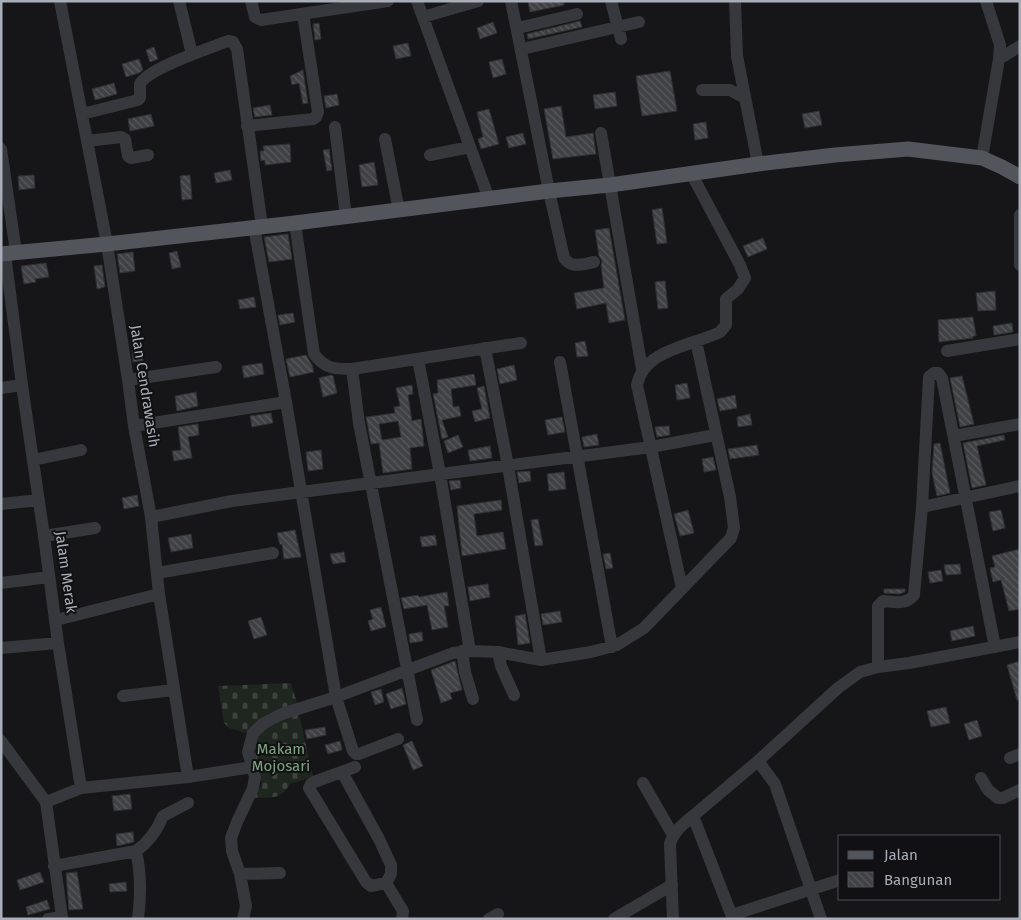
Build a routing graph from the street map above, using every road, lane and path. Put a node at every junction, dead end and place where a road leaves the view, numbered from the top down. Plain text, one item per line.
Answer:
1 (60, 1) edge
2 (179, 1) edge
3 (251, 1) edge
4 (388, 1) edge
5 (417, 1) edge
6 (478, 1) edge
7 (511, 1) edge
8 (611, 1) edge
9 (735, 1) edge
10 (986, 1) edge
11 (304, 14) junction
12 (577, 14) dead end
13 (423, 17) junction
14 (639, 22) dead end
15 (518, 28) junction
16 (619, 34) junction
17 (1020, 46) edge
18 (522, 49) junction
19 (192, 54) junction
20 (999, 59) junction
21 (702, 90) dead end
22 (745, 98) junction
23 (82, 114) junction
24 (247, 126) junction
25 (335, 126) dead end
26 (601, 133) dead end
27 (385, 139) dead end
28 (87, 141) junction
29 (470, 147) junction
30 (1, 149) edge
31 (148, 155) dead end
32 (430, 155) dead end
33 (982, 158) junction
34 (758, 164) junction
35 (690, 173) junction
36 (1020, 177) edge
37 (610, 185) junction
38 (549, 191) junction
39 (489, 199) junction
40 (399, 211) junction
41 (1020, 215) edge
42 (346, 217) junction
43 (296, 223) junction
44 (258, 226) junction
45 (107, 244) junction
46 (8, 253) edge
47 (594, 262) dead end
48 (1020, 266) edge
49 (1020, 339) edge
50 (696, 341) junction
51 (521, 344) dead end
52 (485, 348) junction
53 (947, 351) dead end
54 (418, 359) junction
55 (560, 362) dead end
56 (216, 367) dead end
57 (352, 369) junction
58 (642, 369) junction
59 (128, 380) junction
60 (22, 385) junction
61 (1, 388) edge
62 (286, 402) junction
63 (1020, 424) edge
64 (134, 426) junction
65 (715, 436) junction
66 (954, 436) junction
67 (651, 447) junction
68 (80, 450) dead end
69 (577, 456) junction
70 (33, 460) junction
71 (508, 466) junction
72 (440, 474) junction
73 (371, 484) junction
74 (1020, 486) edge
75 (300, 492) junction
76 (966, 498) junction
77 (39, 500) junction
78 (1, 504) edge
79 (922, 507) junction
80 (151, 517) junction
81 (95, 528) dead end
82 (44, 536) junction
83 (273, 553) dead end
84 (157, 573) junction
85 (49, 577) junction
86 (1, 583) edge
87 (682, 588) junction
88 (159, 594) junction
89 (56, 620) junction
90 (1020, 642) edge
91 (58, 644) junction
92 (612, 647) junction
93 (995, 647) junction
94 (1, 648) edge
95 (466, 651) junction
96 (498, 652) junction
97 (541, 660) junction
98 (878, 667) junction
99 (407, 672) junction
100 (173, 690) junction
101 (514, 695) dead end
102 (123, 696) dead end
103 (336, 697) junction
104 (473, 699) dead end
105 (417, 720) dead end
106 (398, 739) dead end
107 (1, 741) edge
108 (758, 761) junction
109 (355, 767) dead end
110 (252, 768) junction
111 (342, 772) junction
112 (188, 777) junction
113 (981, 778) dead end
114 (643, 783) dead end
115 (81, 788) junction
116 (1020, 790) edge
117 (46, 802) junction
118 (188, 803) dead end
119 (693, 816) junction
120 (673, 835) junction
121 (136, 851) junction
122 (54, 866) junction
123 (280, 873) dead end
124 (240, 874) junction
125 (838, 881) edge
126 (386, 883) junction
127 (672, 885) junction
128 (811, 888) junction
129 (732, 917) edge
130 (63, 918) edge
131 (48, 919) edge
132 (138, 919) edge
133 (243, 919) edge
134 (402, 919) edge
135 (614, 919) edge
136 (673, 919) edge
137 (821, 919) edge

1 - 23 street, Jalan Cendrawasih
2 - 19 street
3 - 11 street
4 - 11 street
5 - 13 street
6 - 13 street
7 - 15 street
8 - 16 street
9 - 22 street
10 - 20 street
11 - 24 street
12 - 15 street
13 - 29 street
14 - 16 street
15 - 18 street
16 - 18 street
17 - 20 street
18 - 38 street
19 - 23 street
19 - 24 street
20 - 33 street
21 - 22 street
22 - 34 street
23 - 28 street, Jalan Cendrawasih
24 - 44 street
25 - 42 street
26 - 37 street
27 - 40 street
28 - 31 street
28 - 45 street, Jalan Cendrawasih
29 - 32 street
29 - 39 street
30 - 46 street, Jalam Merak
33 - 34 main road
33 - 36 main road
34 - 35 main road
35 - 37 main road
35 - 50 street
37 - 38 main road
37 - 58 street
38 - 39 main road
38 - 47 street
39 - 40 main road
40 - 42 main road
41 - 48 street
42 - 43 main road
43 - 44 main road
43 - 57 street
44 - 45 main road
44 - 62 street
45 - 46 main road
45 - 59 street, Jalan Cendrawasih
46 - 60 street, Jalam Merak
49 - 53 street
50 - 58 street
50 - 65 street
51 - 52 street
52 - 54 street
52 - 71 street
54 - 57 street
54 - 72 street
55 - 69 street
56 - 59 street
57 - 73 street
58 - 67 street
59 - 64 street, Jalan Cendrawasih
60 - 61 street
60 - 70 street, Jalam Merak
62 - 64 street
62 - 75 street
63 - 66 street
64 - 80 street, Jalan Cendrawasih
65 - 67 street
65 - 87 street
66 - 76 street
66 - 79 street
67 - 69 street
67 - 87 street
68 - 70 street
69 - 71 street
69 - 92 street
70 - 77 street, Jalam Merak
71 - 72 street
71 - 97 street
72 - 73 street
72 - 95 street
73 - 75 street
73 - 99 street
74 - 76 street
75 - 80 street
75 - 103 street
76 - 79 street
76 - 93 street
77 - 78 street
77 - 82 street, Jalam Merak
79 - 98 street
80 - 84 street, Jalan Cendrawasih
81 - 82 street
82 - 85 street, Jalam Merak
83 - 84 street
84 - 88 street, Jalan Cendrawasih
85 - 86 street
85 - 89 street, Jalam Merak
87 - 92 street
88 - 89 street
88 - 100 street, Jalan Cendrawasih
89 - 91 street, Jalam Merak
90 - 93 street
91 - 94 street
91 - 115 street, Jalam Merak
92 - 97 street
93 - 98 street
95 - 96 street
95 - 99 street
95 - 104 street
96 - 97 street
96 - 101 street
98 - 108 street
99 - 103 street
99 - 105 street
100 - 102 street
100 - 112 street, Jalan Cendrawasih
103 - 106 street
103 - 110 street
107 - 117 street
108 - 119 street
108 - 128 street
109 - 111 street
110 - 112 street
110 - 124 street
111 - 126 street
111 - 126 street
112 - 115 street
113 - 116 street
114 - 120 street
115 - 117 street
117 - 122 street
118 - 121 street
119 - 120 street
119 - 129 street
120 - 127 street
121 - 122 street
121 - 132 street
122 - 130 street
123 - 124 street
124 - 133 street
125 - 128 street
126 - 134 street
127 - 135 street
127 - 136 street
128 - 129 street
128 - 137 street
130 - 131 street

